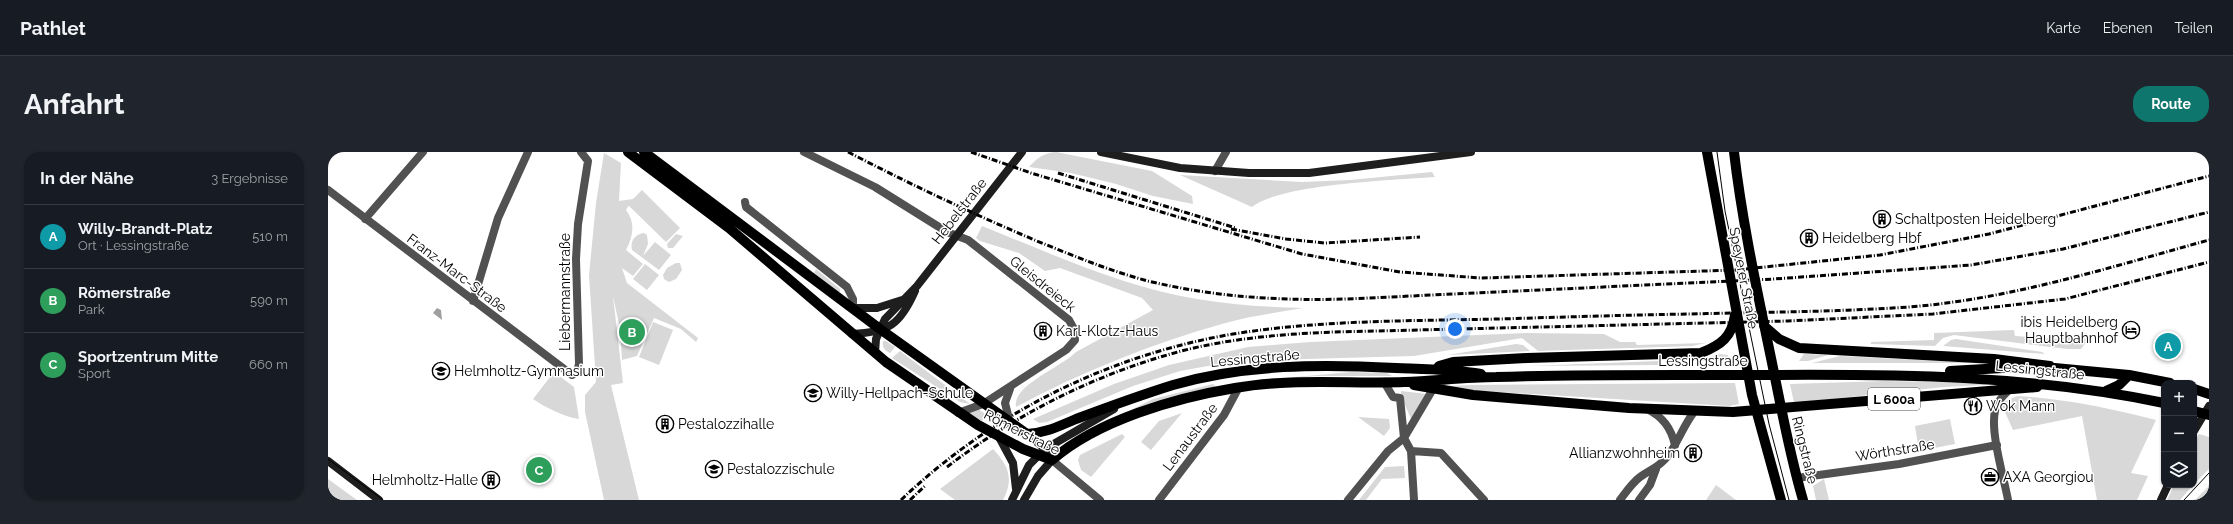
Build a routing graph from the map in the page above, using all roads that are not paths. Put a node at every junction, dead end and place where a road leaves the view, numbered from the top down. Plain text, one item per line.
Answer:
1 (423, 152) edge
2 (528, 152) edge
3 (581, 152) edge
4 (628, 152) edge
5 (644, 152) edge
6 (804, 152) edge
7 (1022, 152) edge
8 (1101, 152) edge
9 (1226, 152) edge
10 (1471, 152) edge
11 (1707, 152) edge
12 (1734, 152) edge
13 (1215, 171) junction
14 (328, 190) edge
15 (745, 202) dead end
16 (365, 218) junction
17 (956, 236) junction
18 (916, 286) junction
19 (904, 299) junction
20 (473, 301) junction
21 (1736, 307) junction
22 (853, 308) junction
23 (1764, 326) junction
24 (880, 329) junction
25 (852, 334) junction
26 (875, 353) junction
27 (2050, 366) junction
28 (1426, 369) junction
29 (1245, 370) junction
30 (1912, 374) junction
31 (572, 375) joint
32 (2129, 376) junction
33 (1494, 377) junction
34 (2161, 381) edge
35 (1384, 382) junction
36 (1404, 382) junction
37 (2057, 386) junction
38 (1239, 387) junction
39 (1010, 389) junction
40 (1433, 390) junction
41 (2008, 390) junction
42 (2197, 390) edge
43 (2110, 392) junction
44 (2209, 394) edge
45 (2161, 402) edge
46 (1123, 403) junction
47 (983, 404) junction
48 (1780, 407) junction
49 (1646, 409) junction
50 (1755, 410) junction
51 (2204, 411) edge
52 (1694, 412) junction
53 (958, 413) junction
54 (1010, 423) junction
55 (2197, 425) edge
56 (1027, 434) junction
57 (1404, 438) junction
58 (1675, 445) junction
59 (1997, 445) junction
60 (1010, 447) junction
61 (1411, 451) junction
62 (1042, 453) junction
63 (1052, 460) junction
64 (328, 461) edge
65 (1656, 469) junction
66 (1797, 478) junction
67 (2167, 488) edge
68 (1016, 489) junction
69 (379, 500) edge
70 (1012, 500) edge
71 (1024, 500) edge
72 (1100, 500) edge
73 (1159, 500) edge
74 (1348, 500) edge
75 (1414, 500) edge
76 (1484, 500) edge
77 (1620, 500) edge
78 (1639, 500) edge
79 (1781, 500) edge
80 (1804, 500) edge
81 (2008, 500) edge
82 (2161, 500) edge

1 - 16 street
2 - 20 street
3 - 31 street, Liebermannstraße
4 - 25 main road, Römerstraße
5 - 22 main road, Römerstraße
6 - 17 street, Gleisdreieck
7 - 17 main road, Hebelstraße
8 - 13 main road
9 - 13 street
10 - 13 main road
11 - 21 main road, Speyerer Straße
12 - 23 main road, Speyerer Straße
14 - 16 street, Franz-Marc-Straße
15 - 22 street
16 - 20 street, Franz-Marc-Straße
17 - 18 main road, Hebelstraße
17 - 39 street, Gleisdreieck
18 - 19 main road, Hebelstraße
18 - 24 main road, Hebelstraße
19 - 22 main road
19 - 24 main road, Hebelstraße
20 - 31 street, Franz-Marc-Straße
21 - 28 main road
21 - 50 main road, Speyerer Straße
22 - 24 main road, Römerstraße
23 - 27 main road
23 - 48 main road, Speyerer Straße
24 - 25 main road, Hebelstraße
24 - 26 main road, Hebelstraße
24 - 47 main road, Römerstraße
25 - 26 main road, Römerstraße
26 - 53 main road, Römerstraße
27 - 30 main road, Lessingstraße
27 - 32 main road, Lessingstraße
28 - 29 main road, Lessingstraße
28 - 33 main road, Lessingstraße
29 - 38 main road
29 - 46 main road, Lessingstraße
30 - 33 main road, Lessingstraße
30 - 37 main road, Lessingstraße
32 - 34 main road, Lessingstraße
32 - 43 main road
33 - 36 main road, Lessingstraße
35 - 36 main road, Lessingstraße
35 - 38 main road, Lessingstraße
35 - 57 street
36 - 40 main road
37 - 41 main road, L 600a
37 - 43 main road, Lessingstraße / L 600a
38 - 63 main road, Lessingstraße
38 - 73 street, Lenaustraße
39 - 47 street, Gleisdreieck
39 - 54 street, Römerstraße
40 - 49 main road
40 - 57 street
41 - 48 main road, L 600a
41 - 59 street
42 - 44 main road
43 - 45 main road, Lessingstraße / L 600a
46 - 56 main road, Römerstraße
46 - 62 main road, Lessingstraße
47 - 53 street, Gleisdreieck
47 - 54 main road, Römerstraße
48 - 50 main road
48 - 66 main road, Ringstraße
49 - 52 main road
49 - 58 street
50 - 52 main road
50 - 79 main road
51 - 55 main road
52 - 58 street
53 - 60 main road, Römerstraße
54 - 56 main road, Römerstraße
56 - 62 main road
57 - 61 street
57 - 74 street
58 - 65 street
59 - 66 street, Wörthstraße
59 - 81 street
60 - 62 main road, Römerstraße
60 - 68 main road
61 - 75 street
61 - 76 street
62 - 63 main road, Römerstraße
62 - 68 main road
63 - 71 main road
63 - 72 street, Römerstraße
64 - 69 main road
65 - 77 street
65 - 78 street
66 - 80 main road, Ringstraße
67 - 82 main road
68 - 70 main road

